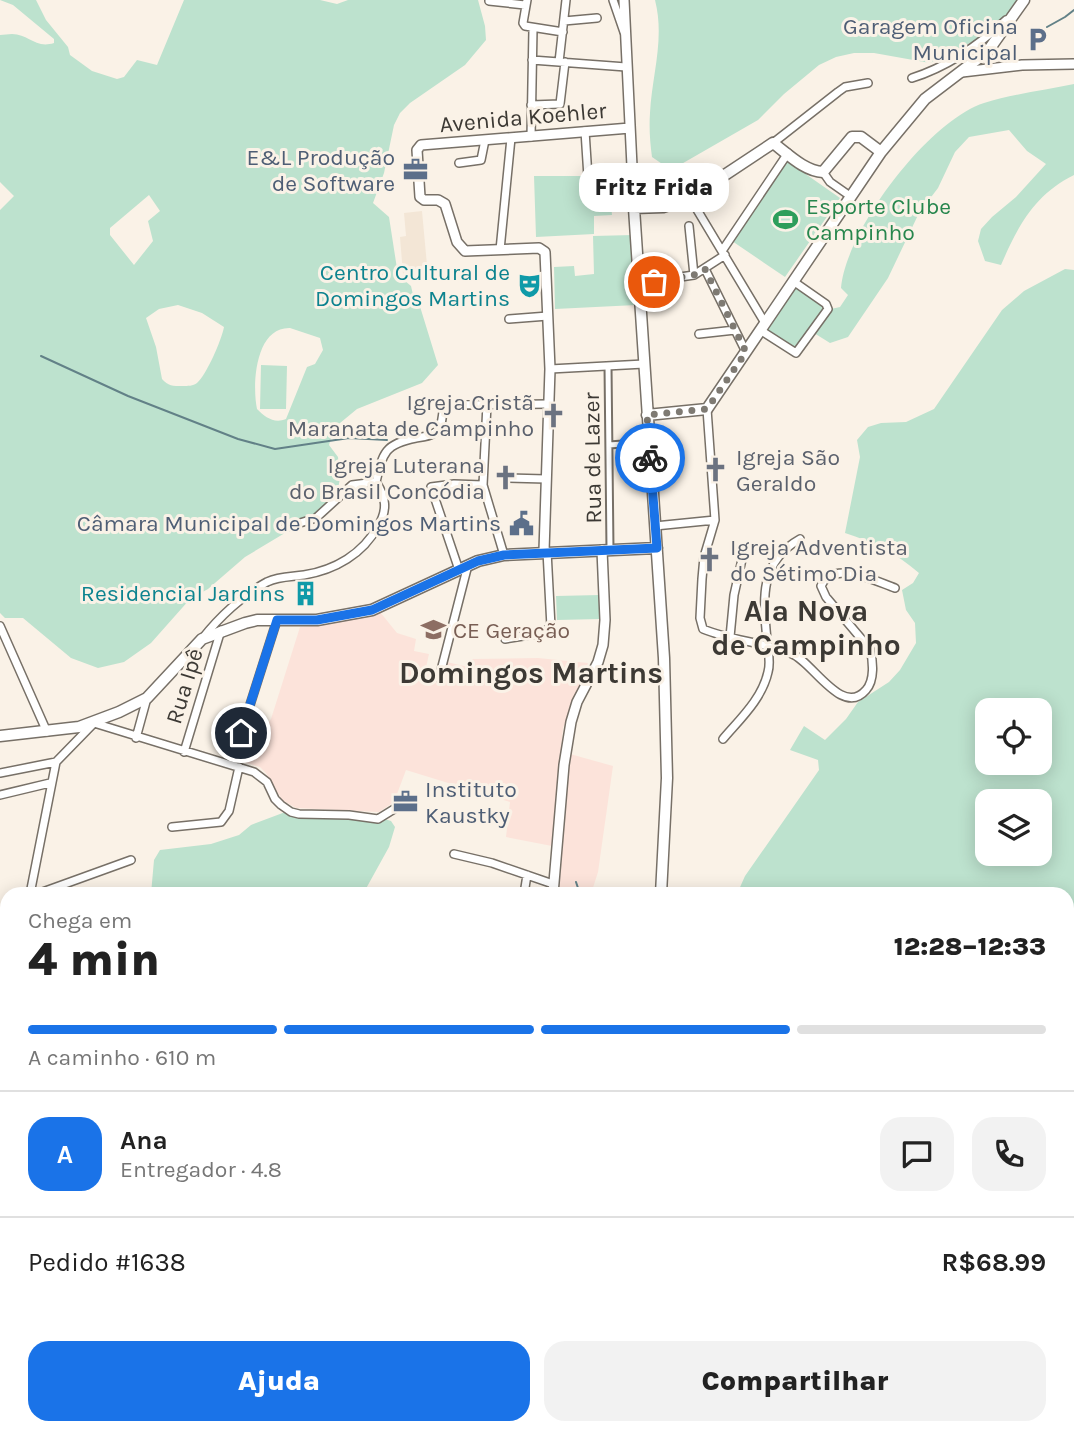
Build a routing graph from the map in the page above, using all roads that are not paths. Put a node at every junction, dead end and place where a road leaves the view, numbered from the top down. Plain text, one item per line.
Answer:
1 (566, 0) edge
2 (613, 0) edge
3 (624, 0) edge
4 (489, 1) edge
5 (1023, 2) edge
6 (526, 3) edge
7 (597, 18) dead end
8 (564, 21) junction
9 (533, 29) junction
10 (563, 32) junction
11 (624, 32) junction
12 (531, 60) junction
13 (562, 62) junction
14 (1074, 64) edge
15 (626, 67) junction
16 (962, 72) junction
17 (912, 78) dead end
18 (869, 83) dead end
19 (531, 105) junction
20 (631, 128) junction
21 (585, 131) junction
22 (531, 137) junction
23 (511, 138) junction
24 (485, 140) junction
25 (773, 143) junction
26 (881, 152) junction
27 (788, 153) junction
28 (459, 163) dead end
29 (823, 172) junction
30 (588, 177) dead end
31 (850, 196) junction
32 (690, 198) junction
33 (634, 208) junction
34 (690, 226) dead end
35 (500, 250) junction
36 (723, 253) junction
37 (705, 269) junction
38 (694, 275) junction
39 (793, 281) junction
40 (639, 283) junction
41 (548, 316) junction
42 (509, 319) dead end
43 (763, 327) junction
44 (735, 330) junction
45 (699, 334) dead end
46 (746, 352) junction
47 (643, 364) junction
48 (608, 366) junction
49 (550, 369) junction
50 (487, 404) junction
51 (548, 404) junction
52 (707, 409) junction
53 (647, 415) junction
54 (637, 443) dead end
55 (609, 445) junction
56 (673, 446) dead end
57 (649, 448) junction
58 (507, 478) dead end
59 (545, 479) junction
60 (376, 482) junction
61 (483, 485) junction
62 (715, 520) junction
63 (655, 526) junction
64 (284, 528) dead end
65 (800, 539) dead end
66 (657, 548) junction
67 (606, 550) junction
68 (546, 551) junction
69 (504, 555) junction
70 (743, 555) dead end
71 (464, 568) junction
72 (895, 588) dead end
73 (229, 610) junction
74 (277, 620) junction
75 (0, 626) edge
76 (235, 626) junction
77 (221, 631) junction
78 (730, 637) junction
79 (202, 639) junction
80 (505, 639) dead end
81 (768, 646) junction
82 (439, 678) dead end
83 (147, 698) junction
84 (93, 723) junction
85 (47, 732) junction
86 (241, 733) dead end
87 (0, 736) edge
88 (136, 737) junction
89 (723, 739) dead end
90 (184, 752) junction
91 (56, 762) junction
92 (239, 767) junction
93 (0, 773) edge
94 (50, 783) junction
95 (0, 795) edge
96 (399, 806) dead end
97 (172, 827) dead end
98 (454, 854) dead end
99 (131, 860) dead end
100 (527, 875) junction
101 (31, 887) edge
102 (56, 887) edge
103 (525, 887) edge
104 (549, 887) edge
105 (553, 887) edge
106 (661, 887) edge

1 - 8 street
2 - 11 street
3 - 11 street
4 - 6 street
5 - 16 main road
5 - 17 street
6 - 9 street
7 - 8 street
8 - 10 street
9 - 10 street
9 - 12 street
10 - 13 street
11 - 15 street
12 - 13 street
12 - 19 street
13 - 15 street
13 - 19 street
14 - 16 street
15 - 20 street
16 - 26 main road
18 - 25 street
19 - 22 street
20 - 21 street, Avenida Koehler
20 - 33 street
21 - 22 street, Avenida Koehler
21 - 30 street
22 - 23 street, Avenida Koehler
23 - 24 street, Avenida Koehler
23 - 35 street
24 - 28 street
24 - 35 street, Avenida Koehler
25 - 27 main road
25 - 32 main road
26 - 29 main road
26 - 31 main road
27 - 29 main road
27 - 36 street
29 - 31 street
31 - 39 main road
32 - 33 main road
32 - 36 street
33 - 40 main road
34 - 38 street
35 - 41 street
36 - 37 street
36 - 43 street
37 - 38 street
37 - 44 street
38 - 40 street
39 - 43 main road
39 - 43 street
40 - 47 main road
41 - 42 street
41 - 49 street
43 - 46 main road
44 - 45 street
44 - 46 street
46 - 52 main road
47 - 48 street
47 - 53 main road
48 - 49 street
48 - 55 street, Rua de Lazer
49 - 51 street
50 - 51 street
50 - 60 street
50 - 61 street
51 - 59 street
52 - 53 main road
52 - 62 street
53 - 57 main road
54 - 55 street
55 - 67 street, Rua de Lazer
56 - 57 street
57 - 63 main road
58 - 59 street
59 - 68 street
60 - 64 street
60 - 73 street
61 - 69 street
61 - 71 street
62 - 63 street
62 - 78 street
63 - 66 main road
65 - 81 street
66 - 67 main road
66 - 106 main road
67 - 68 main road
67 - 105 street
68 - 69 main road
68 - 80 street
69 - 71 main road
70 - 78 street
71 - 74 main road
71 - 82 street
72 - 81 street
73 - 76 street
73 - 79 street
74 - 76 main road
74 - 86 street
75 - 85 street
76 - 77 main road
77 - 79 main road
77 - 90 street, Rua Ipê
78 - 81 street
79 - 83 main road
81 - 89 street
83 - 84 main road
83 - 88 street
84 - 85 main road
84 - 88 street
84 - 91 street
85 - 87 main road
88 - 90 street
90 - 92 street
91 - 93 street
91 - 94 street
92 - 96 street
92 - 97 street
94 - 95 street
94 - 101 street
98 - 100 street
99 - 102 street
100 - 103 street
100 - 104 street

